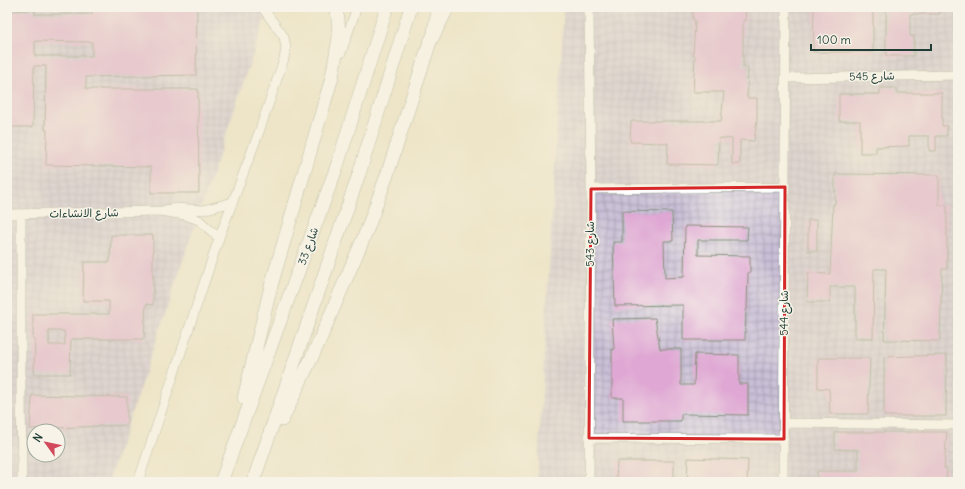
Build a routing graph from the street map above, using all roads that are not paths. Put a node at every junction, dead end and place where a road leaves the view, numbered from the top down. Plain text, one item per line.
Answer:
1 (262, 7) edge
2 (336, 7) edge
3 (357, 7) edge
4 (387, 7) edge
5 (411, 7) edge
6 (437, 7) edge
7 (448, 7) edge
8 (588, 7) edge
9 (786, 7) edge
10 (430, 42) junction
11 (958, 75) edge
12 (332, 77) junction
13 (786, 78) junction
14 (785, 187) junction
15 (591, 188) junction
16 (232, 202) junction
17 (160, 211) junction
18 (7, 214) edge
19 (21, 214) junction
20 (219, 238) junction
21 (784, 423) junction
22 (958, 425) edge
23 (589, 438) junction
24 (784, 439) junction
25 (230, 456) junction
26 (258, 468) junction
27 (22, 482) edge
28 (138, 482) edge
29 (221, 482) edge
30 (253, 482) edge
31 (589, 482) edge
32 (783, 482) edge

1 - 16 street
2 - 12 highway
3 - 12 street
4 - 25 highway, شارع 33
5 - 26 highway
6 - 10 street
7 - 10 highway
8 - 15 street, شارع 543
9 - 13 street, شارع 544
10 - 26 highway
11 - 13 street, شارع 545
12 - 25 highway
13 - 14 street, شارع 544
14 - 15 street
14 - 21 street, شارع 544
15 - 23 street, شارع 543
16 - 17 street, شارع الانشاءات
16 - 20 street
17 - 19 street, شارع الانشاءات
17 - 20 street, شارع الانشاءات
18 - 19 street, شارع الانشاءات
19 - 27 street
20 - 28 street
21 - 22 street
21 - 24 street, شارع 544
23 - 24 street
23 - 31 street, شارع 543
24 - 32 street, شارع 544
25 - 29 highway, شارع 33
26 - 30 highway

